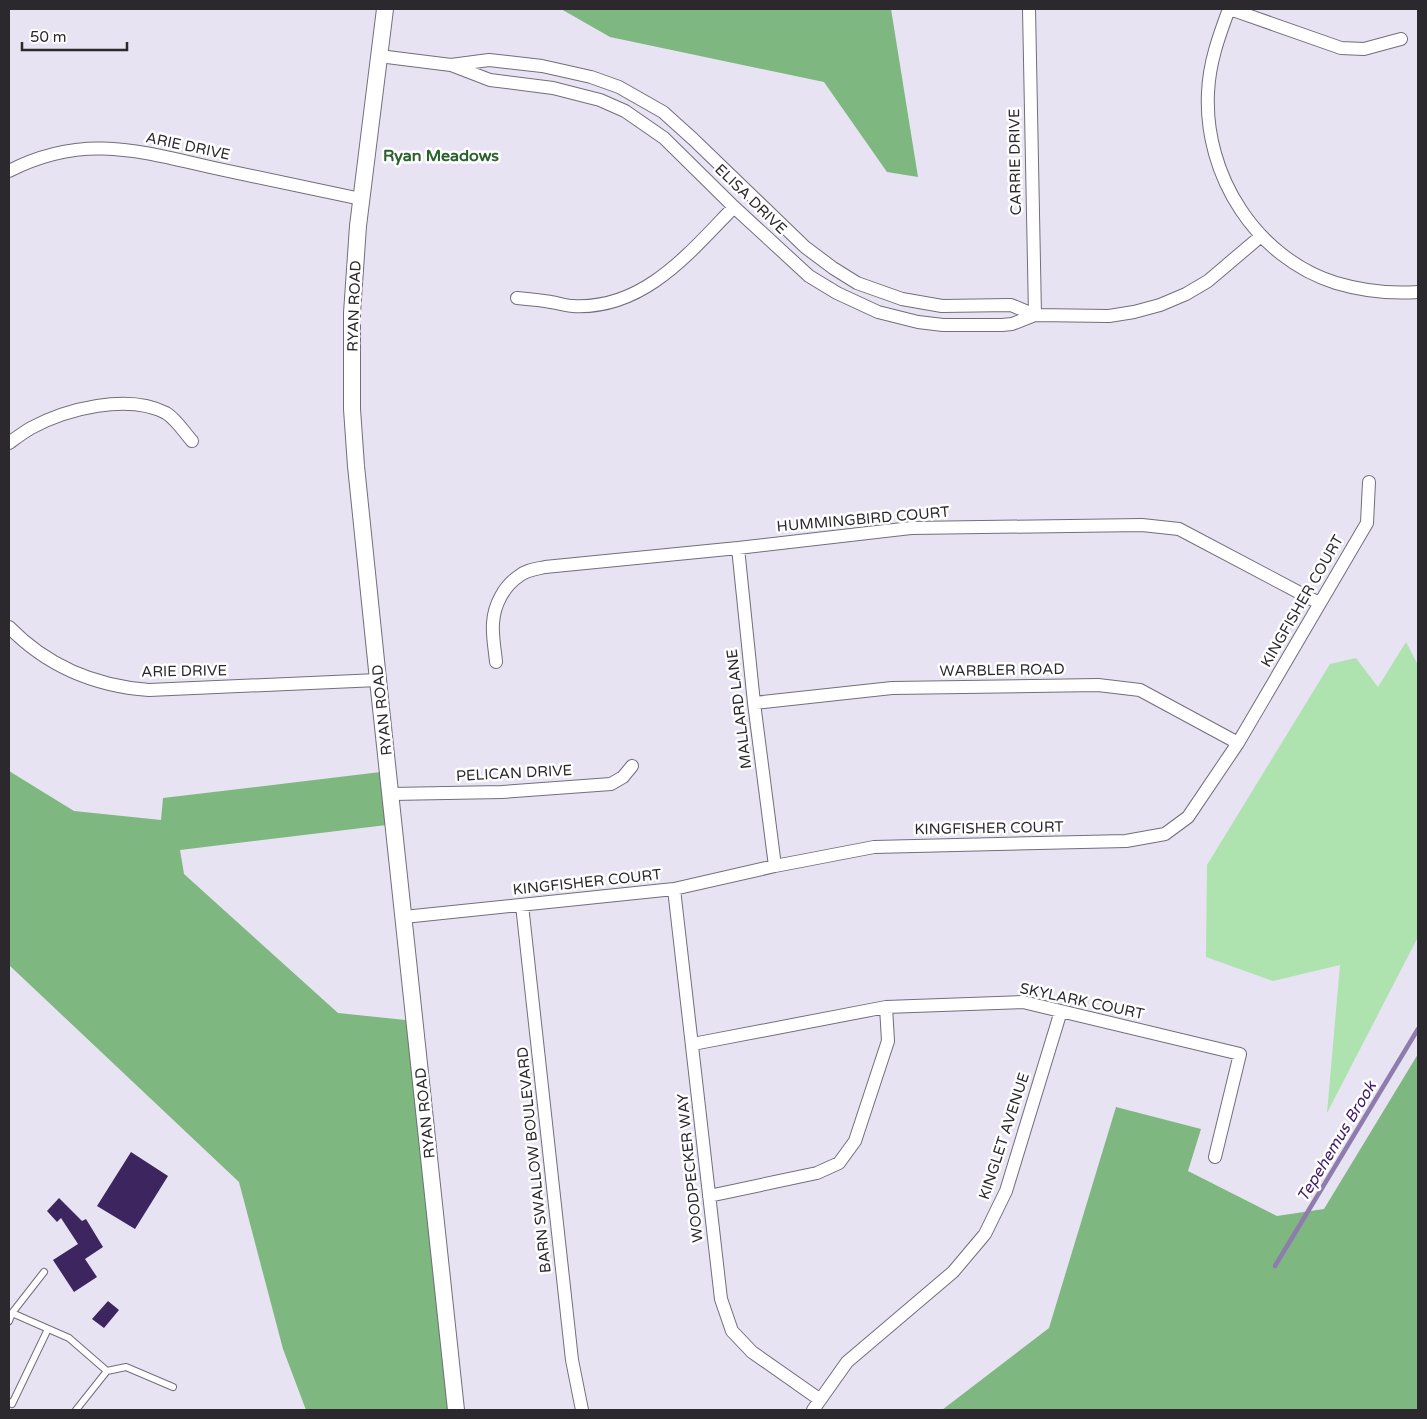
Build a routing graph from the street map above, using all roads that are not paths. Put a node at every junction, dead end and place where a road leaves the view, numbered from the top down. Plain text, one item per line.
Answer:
1 (385, 9) edge
2 (1029, 9) edge
3 (1230, 9) edge
4 (1402, 39) dead end
5 (380, 56) junction
6 (451, 65) junction
7 (570, 71) junction
8 (565, 90) junction
9 (667, 116) junction
10 (656, 132) junction
11 (9, 171) edge
12 (361, 199) junction
13 (734, 207) junction
14 (1261, 236) junction
15 (821, 260) junction
16 (809, 276) junction
17 (1418, 292) edge
18 (517, 298) dead end
19 (902, 300) junction
20 (1035, 315) junction
21 (898, 318) junction
22 (192, 441) dead end
23 (9, 443) edge
24 (1369, 482) dead end
25 (738, 548) junction
26 (1319, 604) junction
27 (9, 627) edge
28 (496, 662) dead end
29 (378, 680) junction
30 (754, 703) junction
31 (1238, 743) junction
32 (632, 766) dead end
33 (391, 794) junction
34 (775, 866) junction
35 (674, 889) junction
36 (522, 905) junction
37 (404, 917) junction
38 (886, 1007) junction
39 (1061, 1011) junction
40 (693, 1044) junction
41 (1215, 1157) dead end
42 (709, 1196) junction
43 (44, 1272) dead end
44 (12, 1313) junction
45 (9, 1321) edge
46 (48, 1329) junction
47 (107, 1371) junction
48 (173, 1387) dead end
49 (9, 1402) edge
50 (816, 1405) edge
51 (76, 1410) edge
52 (456, 1410) edge
53 (581, 1410) edge

1 - 5 street, RYAN ROAD
2 - 20 street, CARRIE DRIVE
3 - 4 street
3 - 14 street
5 - 6 street, ELISA DRIVE
5 - 12 street, RYAN ROAD
6 - 7 street, ELISA DRIVE
6 - 8 street, ELISA DRIVE
7 - 8 street
7 - 9 street, ELISA DRIVE
8 - 10 street, ELISA DRIVE
9 - 10 street
9 - 15 street, ELISA DRIVE
10 - 13 street, ELISA DRIVE
11 - 12 street, ARIE DRIVE
12 - 29 street, RYAN ROAD
13 - 16 street, ELISA DRIVE
13 - 18 street
14 - 17 street
14 - 20 street, ELISA DRIVE
15 - 16 street
15 - 19 street, ELISA DRIVE
16 - 21 street, ELISA DRIVE
19 - 20 street, ELISA DRIVE
19 - 21 street
20 - 21 street, ELISA DRIVE
22 - 23 street
24 - 26 street, KINGFISHER COURT
25 - 26 street, HUMMINGBIRD COURT
25 - 28 street, HUMMINGBIRD COURT
25 - 30 street, MALLARD LANE
26 - 31 street, KINGFISHER COURT
27 - 29 street, ARIE DRIVE
29 - 33 street, RYAN ROAD
30 - 31 street, WARBLER ROAD
30 - 34 street, MALLARD LANE
31 - 34 street, KINGFISHER COURT
32 - 33 street, PELICAN DRIVE
33 - 37 street, RYAN ROAD
34 - 35 street, KINGFISHER COURT
35 - 36 street, KINGFISHER COURT
35 - 40 street, WOODPECKER WAY
36 - 37 street, KINGFISHER COURT
36 - 53 street, BARN SWALLOW BOULEVARD
37 - 52 street, RYAN ROAD
38 - 39 street, SKYLARK COURT
38 - 40 street, SKYLARK COURT
38 - 42 street
39 - 41 street, SKYLARK COURT
39 - 50 street, KINGLET AVENUE
40 - 42 street, WOODPECKER WAY
42 - 50 street, WOODPECKER WAY
43 - 44 lane
44 - 45 lane
44 - 46 lane
46 - 47 lane
46 - 49 lane
47 - 48 lane
47 - 51 lane

